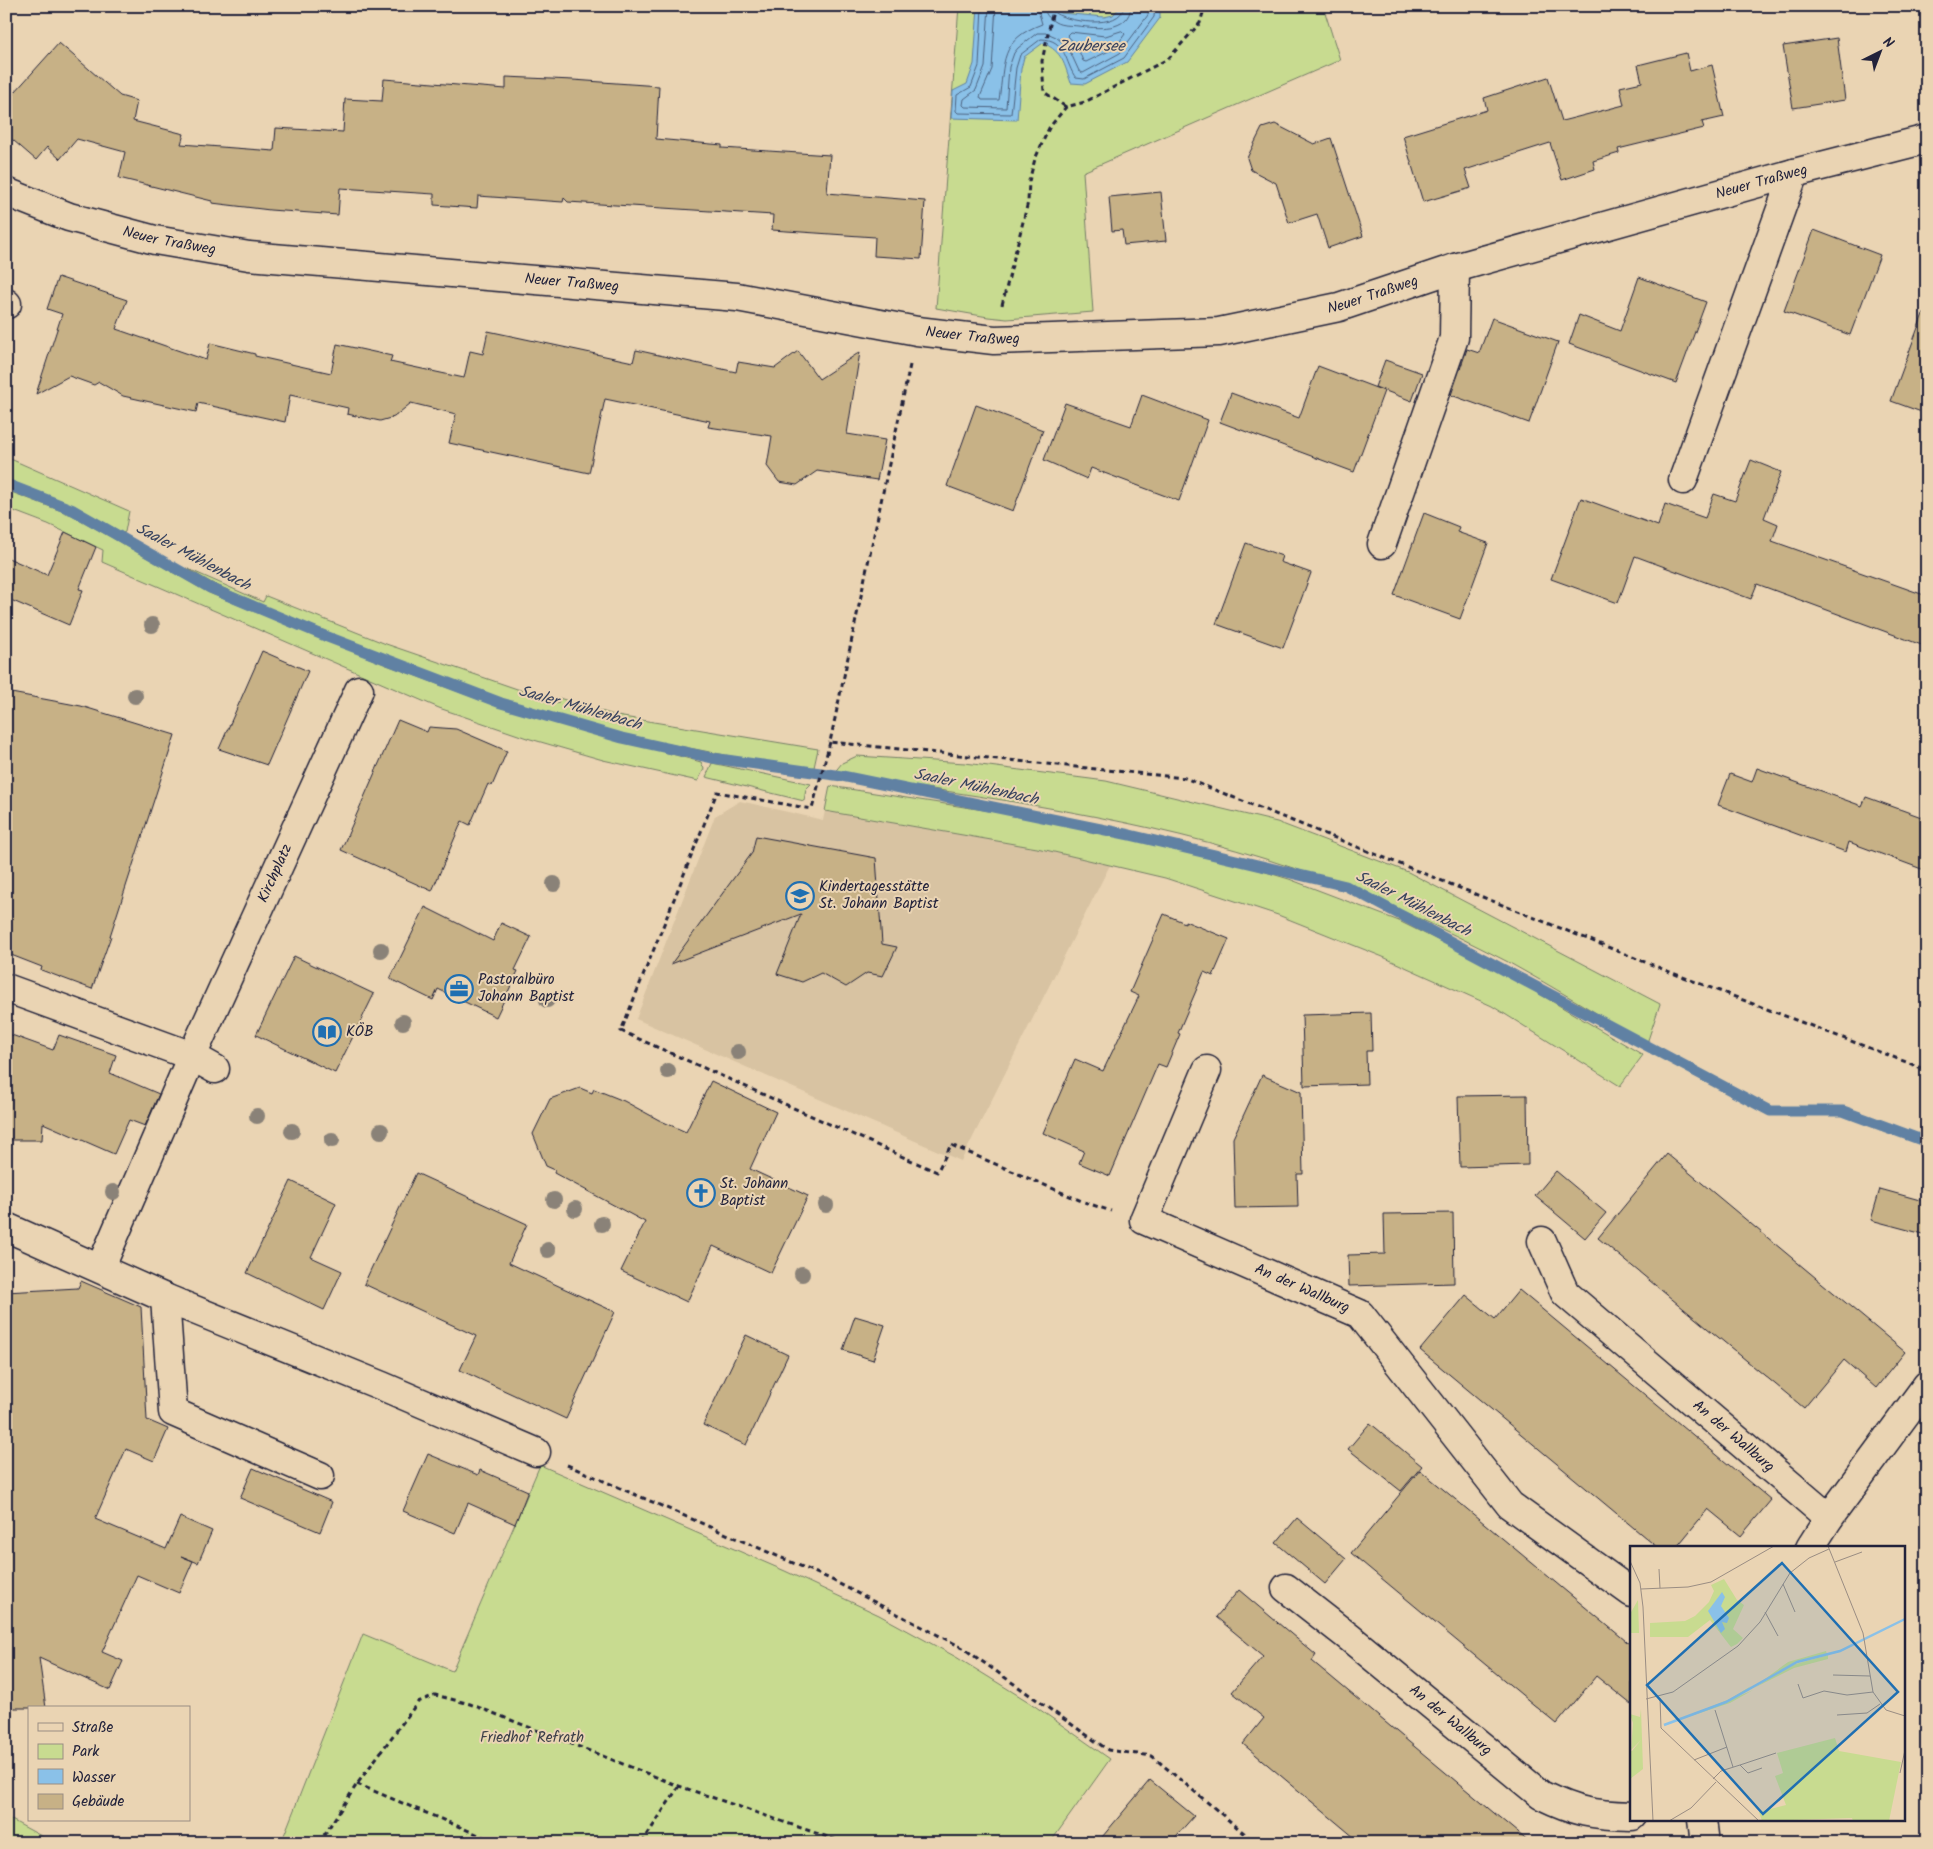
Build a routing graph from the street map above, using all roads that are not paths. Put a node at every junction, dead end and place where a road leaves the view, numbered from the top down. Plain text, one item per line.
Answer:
1 (1927, 139) edge
2 (1794, 173) junction
3 (8, 195) edge
4 (1455, 268) junction
5 (1683, 480) dead end
6 (1382, 544) dead end
7 (359, 690) dead end
8 (6, 988) edge
9 (204, 1063) junction
10 (1207, 1070) dead end
11 (6, 1227) edge
12 (1542, 1241) dead end
13 (103, 1262) dead end
14 (165, 1298) junction
15 (1927, 1385) edge
16 (536, 1452) road end
17 (320, 1476) dead end
18 (1829, 1518) junction
19 (1811, 1546) edge
20 (1286, 1588) dead end
21 (1630, 1592) edge
22 (1630, 1816) edge
23 (1702, 1822) edge
24 (1705, 1843) edge

1 - 2 street, Neuer Traßweg
2 - 4 street, Neuer Traßweg
2 - 5 street
3 - 4 street, Neuer Traßweg
4 - 6 street
7 - 9 street, Kirchplatz
8 - 9 street
9 - 13 street, Kirchplatz
10 - 21 street, An der Wallburg
11 - 14 street
12 - 18 street, An der Wallburg
14 - 16 street
14 - 17 street
15 - 18 street
18 - 19 street
20 - 22 street, An der Wallburg
23 - 24 street

